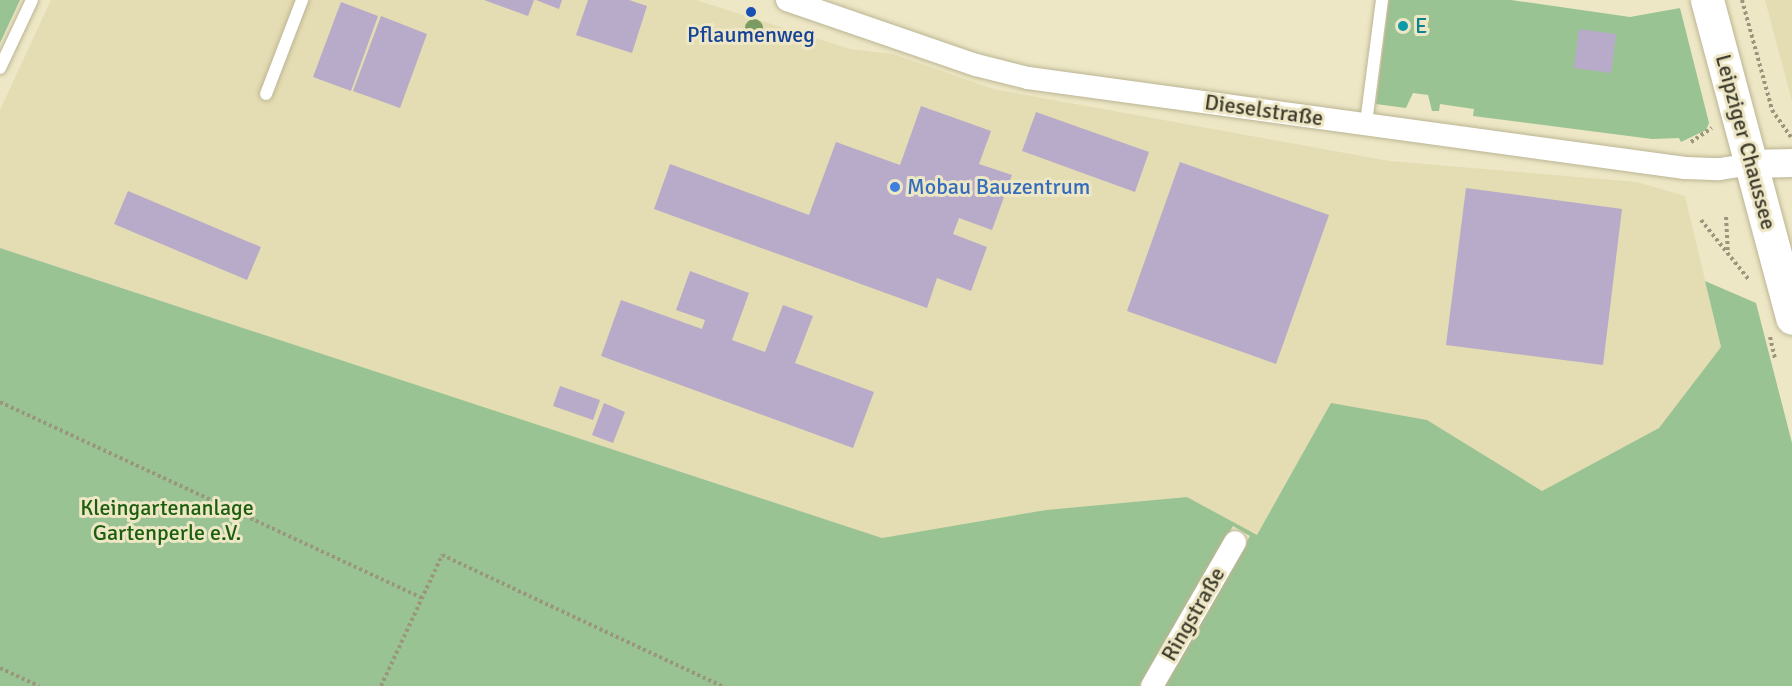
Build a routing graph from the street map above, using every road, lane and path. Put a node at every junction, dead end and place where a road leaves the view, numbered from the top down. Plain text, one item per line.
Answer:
1 (32, 0) edge
2 (302, 0) edge
3 (787, 0) edge
4 (1382, 0) edge
5 (1707, 0) edge
6 (1742, 0) edge
7 (0, 68) edge
8 (266, 94) dead end
9 (1714, 119) dead end
10 (1366, 123) junction
11 (1792, 137) edge
12 (1686, 144) dead end
13 (1752, 164) junction
14 (1792, 164) edge
15 (1726, 217) dead end
16 (1701, 220) dead end
17 (1729, 252) junction
18 (1753, 285) dead end
19 (1779, 321) edge
20 (1775, 359) dead end
21 (0, 402) edge
22 (1234, 542) dead end
23 (422, 598) junction
24 (0, 668) edge
25 (39, 686) edge
26 (381, 686) edge
27 (722, 686) edge
28 (1152, 686) edge

1 - 7 lane
2 - 8 lane
3 - 10 street, Dieselstraße
4 - 10 lane
5 - 13 main road, Leipziger Chaussee
6 - 11 path
9 - 12 path
10 - 13 street, Dieselstraße
13 - 14 street
13 - 19 main road, Leipziger Chaussee
15 - 17 path
16 - 17 path
17 - 18 path
19 - 20 path
21 - 23 path
22 - 28 street, Ringstraße
23 - 26 path
23 - 27 path
24 - 25 path

